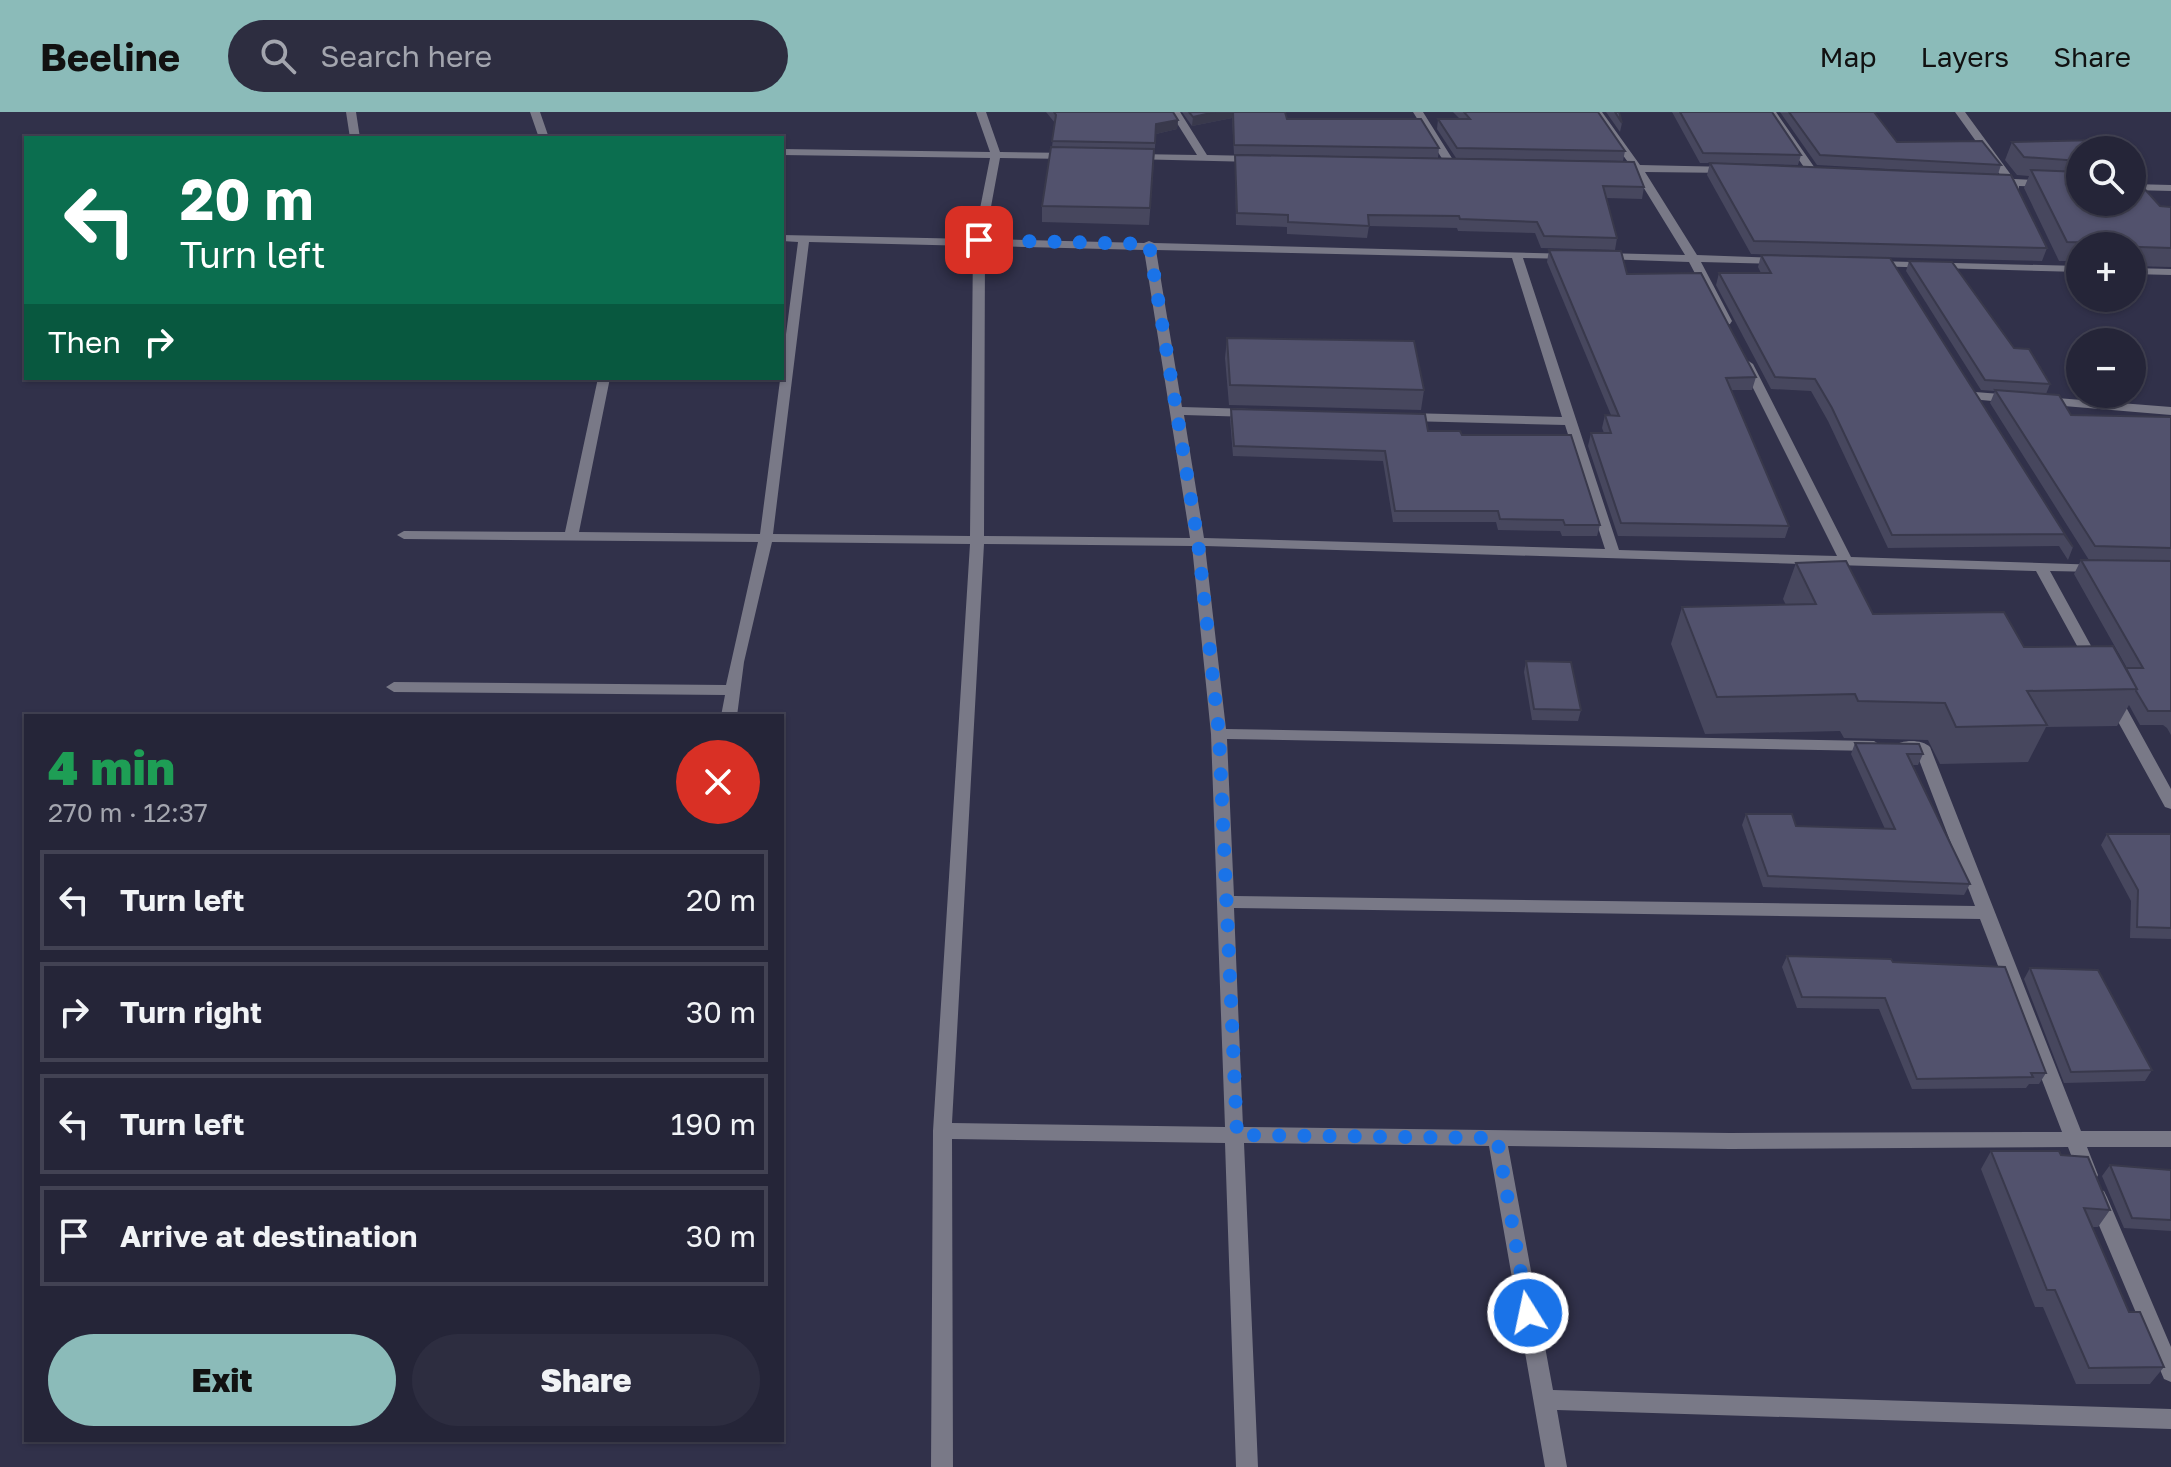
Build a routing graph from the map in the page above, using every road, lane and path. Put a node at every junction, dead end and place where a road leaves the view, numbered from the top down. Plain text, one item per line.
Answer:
1 (351, 112) edge
2 (535, 112) edge
3 (981, 112) edge
4 (1175, 112) edge
5 (1418, 112) edge
6 (1597, 112) edge
7 (1771, 112) edge
8 (1960, 112) edge
9 (355, 136) edge
10 (543, 136) edge
11 (784, 152) edge
12 (996, 154) junction
13 (1076, 156) edge
14 (1124, 156) edge
15 (1204, 158) junction
16 (1265, 159) edge
17 (1435, 163) edge
18 (1450, 163) junction
19 (1466, 164) edge
20 (1608, 167) edge
21 (1640, 168) junction
22 (1749, 170) edge
23 (1796, 170) edge
24 (1812, 171) junction
25 (1827, 172) edge
26 (1982, 181) edge
27 (2013, 183) junction
28 (2066, 185) edge
29 (2146, 187) edge
30 (2171, 188) edge
31 (2020, 197) edge
32 (784, 238) edge
33 (804, 238) junction
34 (979, 240) junction
35 (1149, 244) junction
36 (1516, 254) junction
37 (2048, 254) edge
38 (1695, 259) junction
39 (1786, 261) edge
40 (1862, 263) edge
41 (1892, 264) junction
42 (2054, 268) junction
43 (2066, 268) edge
44 (2146, 272) edge
45 (2171, 273) edge
46 (1900, 277) edge
47 (1729, 328) edge
48 (787, 330) edge
49 (1743, 355) edge
50 (784, 360) edge
51 (604, 380) edge
52 (782, 380) edge
53 (1967, 383) edge
54 (1975, 396) junction
55 (2020, 399) edge
56 (2035, 401) edge
57 (1983, 409) edge
58 (1177, 411) junction
59 (2171, 411) edge
60 (1271, 414) edge
61 (1397, 417) edge
62 (1570, 421) junction
63 (404, 535) dead end
64 (571, 536) junction
65 (766, 538) junction
66 (977, 540) junction
67 (1198, 542) junction
68 (1613, 554) junction
69 (2075, 555) edge
70 (1846, 561) junction
71 (2041, 567) junction
72 (2083, 568) junction
73 (2112, 568) edge
74 (394, 687) dead end
75 (732, 690) junction
76 (729, 714) edge
77 (1219, 734) junction
78 (2171, 803) edge
79 (1226, 902) junction
80 (1986, 913) junction
81 (942, 1131) junction
82 (1237, 1135) junction
83 (1497, 1138) junction
84 (2171, 1139) edge
85 (2074, 1140) junction
86 (2171, 1372) edge
87 (1544, 1400) junction
88 (2171, 1419) edge
89 (942, 1467) edge
90 (1247, 1467) edge
91 (1556, 1467) edge

1 - 9 street
2 - 10 street
3 - 12 street
4 - 15 street
5 - 18 street
6 - 21 street
7 - 24 street
8 - 27 street
11 - 12 street
12 - 13 street
12 - 34 street
14 - 15 street
15 - 16 street
17 - 18 street
18 - 19 street
20 - 21 street
21 - 22 street
21 - 38 street
23 - 24 street
24 - 25 street
26 - 27 street
27 - 28 street
27 - 31 street
29 - 30 street
32 - 33 street
33 - 34 street
33 - 48 street
34 - 35 street
34 - 66 street
35 - 36 street
35 - 58 street
36 - 38 street
36 - 62 street
37 - 42 street
38 - 39 street
38 - 47 street
40 - 41 street
41 - 42 street
41 - 46 street
42 - 43 street
44 - 45 street
48 - 50 street
49 - 70 street
51 - 64 street
52 - 65 street
53 - 54 street
54 - 55 street
54 - 57 street
56 - 59 street
58 - 60 street
58 - 67 street
61 - 62 street
62 - 68 street
63 - 64 street
64 - 65 street
65 - 66 street
65 - 75 street
66 - 67 street
66 - 81 street
67 - 68 street
67 - 77 street
68 - 70 street
69 - 72 street
70 - 71 street
71 - 72 street
71 - 78 street
72 - 73 street
74 - 75 street
75 - 76 street
77 - 79 street
77 - 80 street
79 - 80 street
79 - 82 street
80 - 85 street
81 - 82 street
81 - 89 street
82 - 83 street
82 - 90 street
83 - 85 street
83 - 87 street
84 - 85 street
85 - 86 street
87 - 88 street
87 - 91 street

